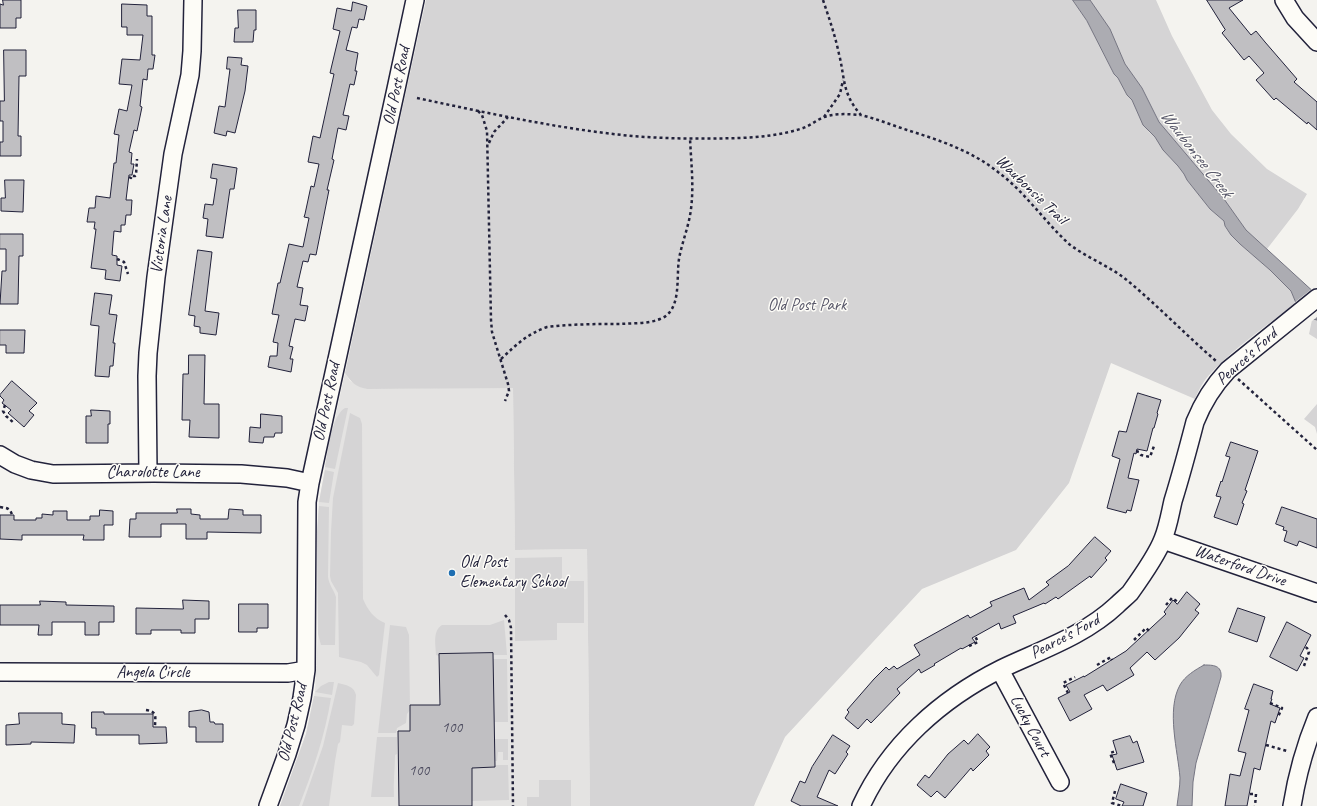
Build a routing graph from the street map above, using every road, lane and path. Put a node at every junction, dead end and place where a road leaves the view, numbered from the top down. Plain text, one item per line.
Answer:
1 (192, 0) edge
2 (415, 0) edge
3 (823, 0) edge
4 (1284, 0) edge
5 (1317, 42) edge
6 (843, 78) junction
7 (417, 98) dead end
8 (477, 110) junction
9 (861, 115) junction
10 (509, 117) junction
11 (824, 118) junction
12 (690, 138) junction
13 (488, 146) junction
14 (138, 159) dead end
15 (129, 178) dead end
16 (117, 259) dead end
17 (128, 274) dead end
18 (1317, 298) edge
19 (501, 359) junction
20 (1221, 365) dead end
21 (1237, 378) dead end
22 (505, 401) dead end
23 (5, 405) dead end
24 (14, 423) dead end
25 (1154, 446) dead end
26 (1317, 450) edge
27 (1136, 451) dead end
28 (0, 455) edge
29 (148, 473) junction
30 (310, 483) junction
31 (0, 506) edge
32 (12, 515) dead end
33 (1163, 540) junction
34 (1317, 593) edge
35 (1178, 602) dead end
36 (1166, 605) dead end
37 (505, 615) dead end
38 (1149, 630) dead end
39 (975, 636) dead end
40 (1134, 640) dead end
41 (969, 646) dead end
42 (1305, 647) dead end
43 (1112, 660) dead end
44 (1098, 665) dead end
45 (1304, 666) dead end
46 (306, 670) junction
47 (1000, 670) junction
48 (0, 672) edge
49 (1075, 677) dead end
50 (1068, 693) dead end
51 (1270, 703) dead end
52 (146, 710) dead end
53 (1278, 717) dead end
54 (1317, 717) edge
55 (155, 727) dead end
56 (1266, 745) dead end
57 (1116, 751) dead end
58 (1287, 751) dead end
59 (1114, 763) dead end
60 (1060, 782) dead end
61 (1115, 791) dead end
62 (1250, 794) dead end
63 (268, 806) edge
64 (513, 806) edge
65 (861, 806) edge
66 (1122, 806) edge
67 (1254, 806) edge
68 (1292, 806) edge

1 - 29 street, Victoria Lane
2 - 30 street, Old Post Road
3 - 6 path
4 - 5 street
6 - 9 path
6 - 11 path
7 - 8 path
8 - 10 path
8 - 13 path
9 - 11 path, Waubonsie Trail
9 - 20 path, Waubonsie Trail
10 - 12 path
10 - 13 path
11 - 12 path
12 - 19 path
13 - 19 path
14 - 15 path
16 - 17 path
18 - 33 street, Pearce's Ford
19 - 22 path
21 - 26 path
23 - 24 path
25 - 27 path
28 - 29 street, Charolotte Lane
29 - 30 street, Charolotte Lane
30 - 46 street, Old Post Road
31 - 32 path
33 - 34 street, Waterford Drive
33 - 47 street, Pearce's Ford
35 - 36 path
37 - 64 path
38 - 40 path
39 - 41 path
42 - 45 path
43 - 44 path
46 - 48 street, Angela Circle
46 - 63 street, Old Post Road
47 - 60 street, Lucky Court
47 - 65 street, Pearce's Ford
49 - 50 path
51 - 53 path
52 - 55 path
54 - 68 street
56 - 58 path
57 - 59 path
61 - 66 path
62 - 67 path

